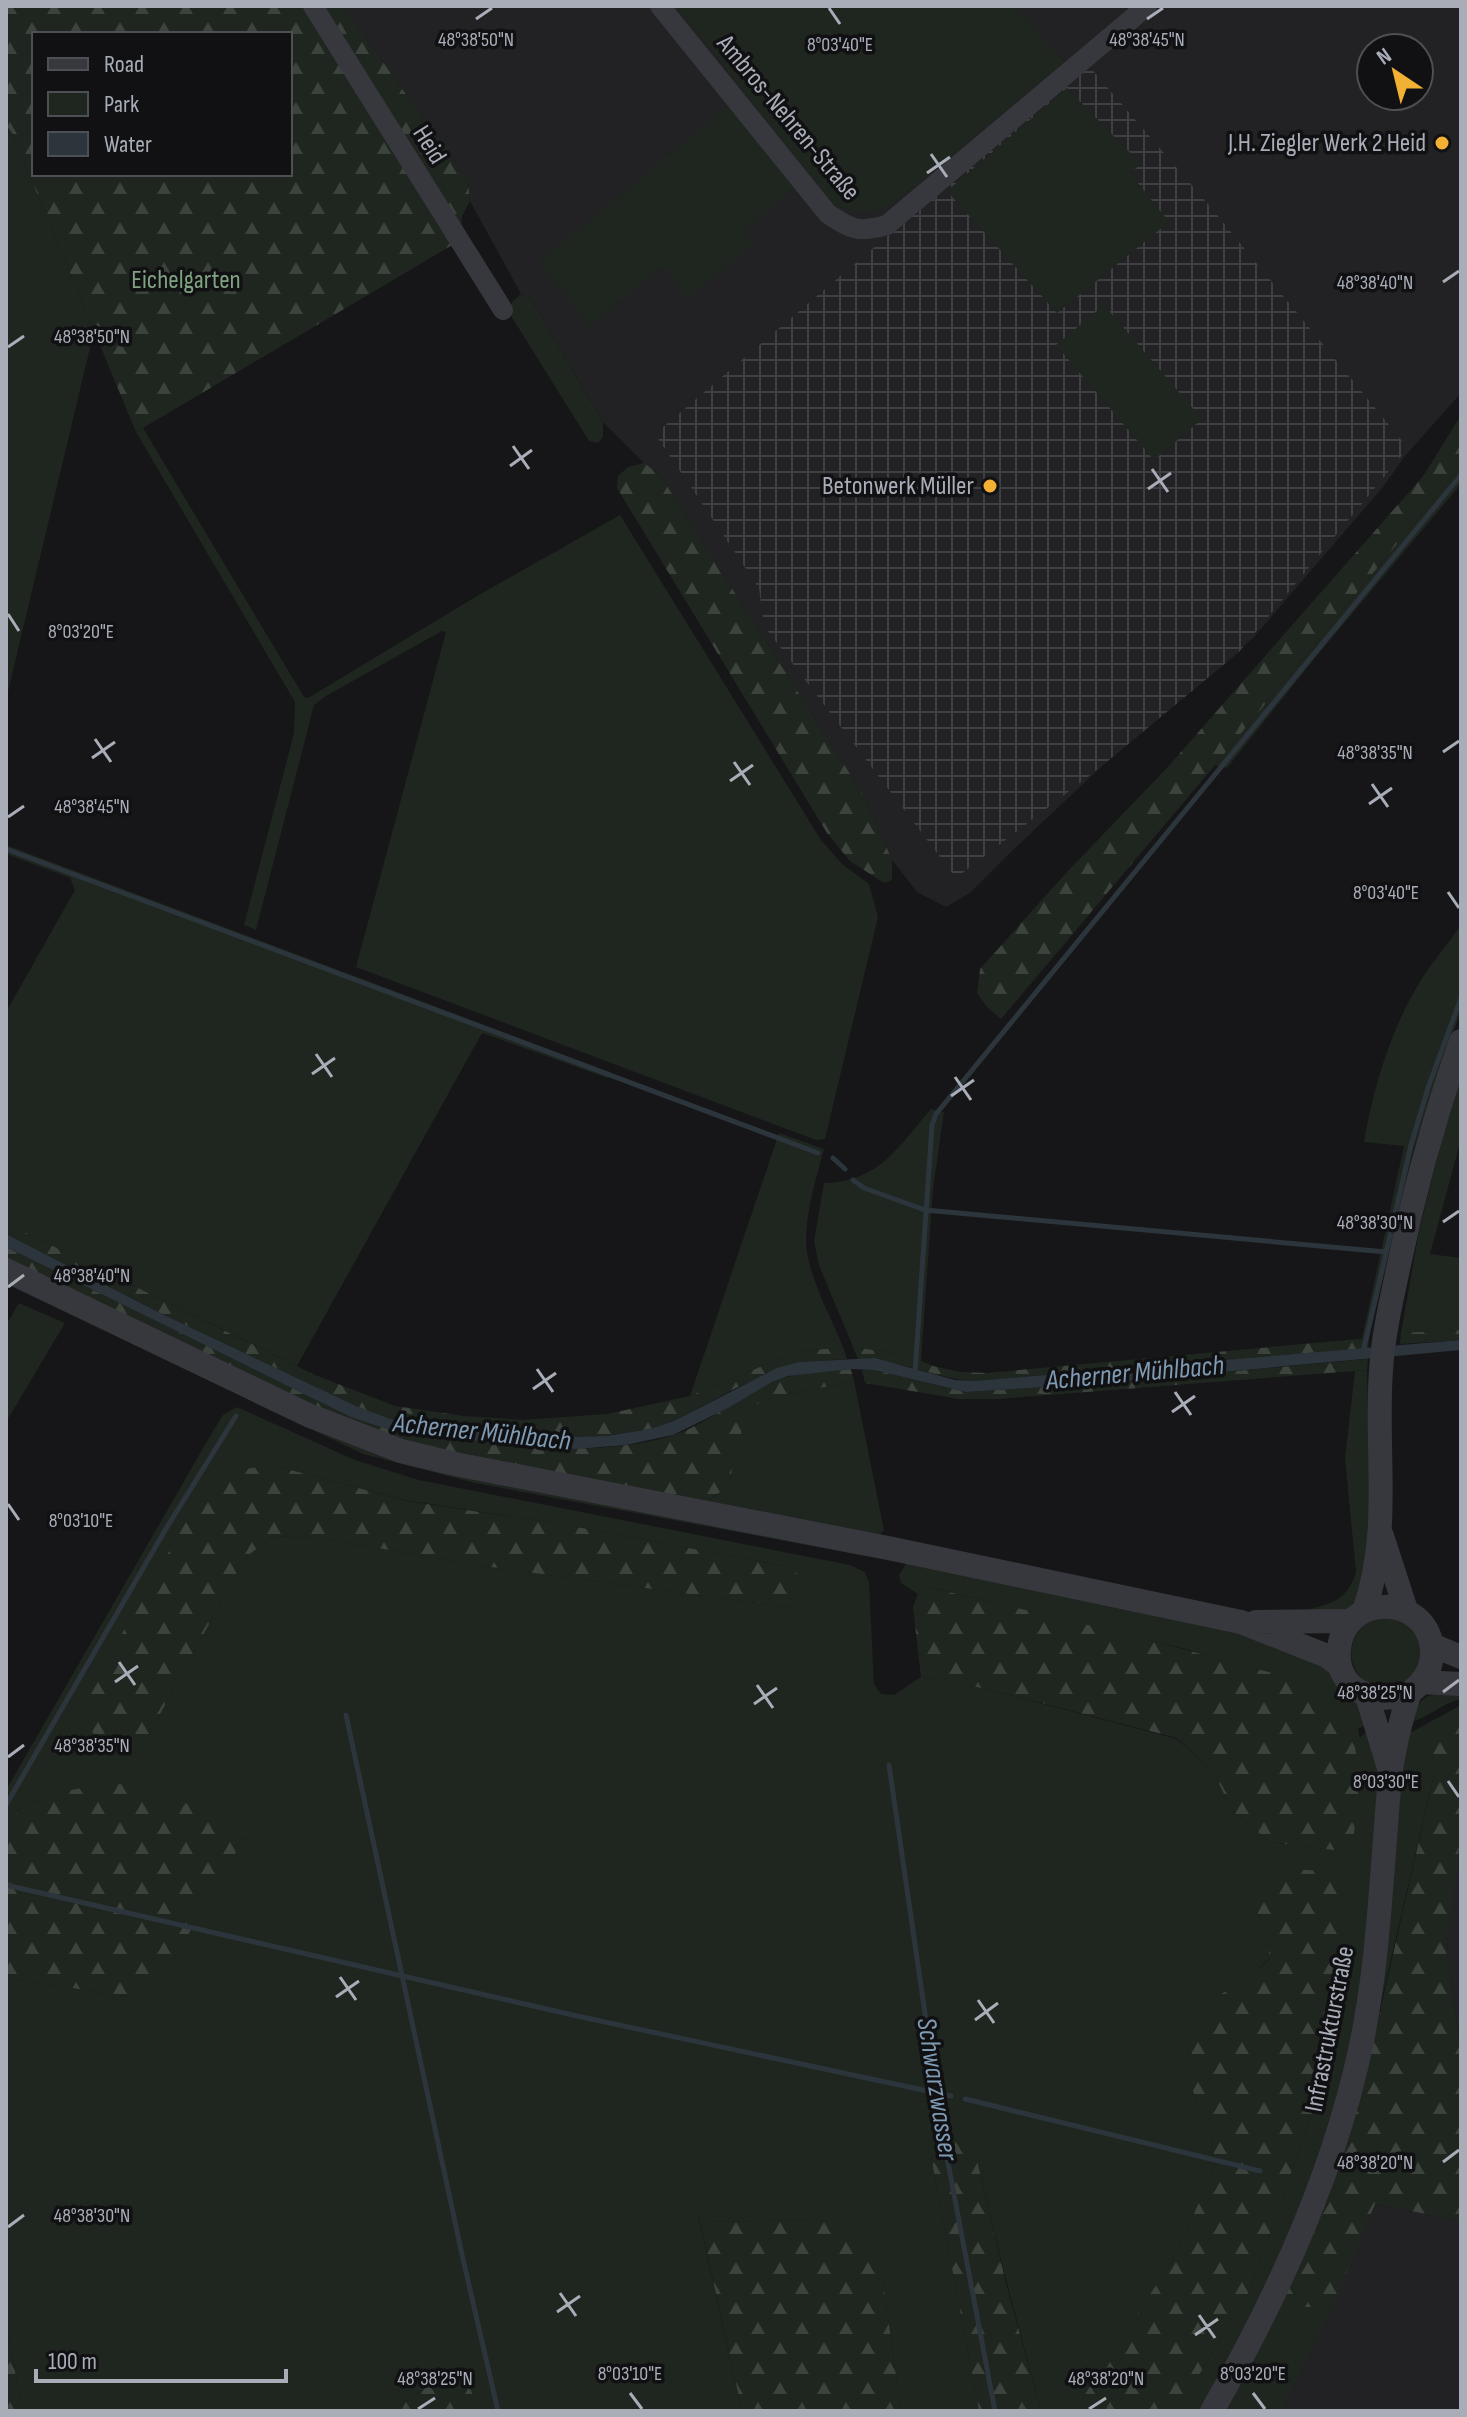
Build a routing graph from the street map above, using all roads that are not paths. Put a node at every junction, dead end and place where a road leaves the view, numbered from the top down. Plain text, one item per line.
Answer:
1 (313, 6) edge
2 (660, 6) edge
3 (1147, 6) edge
4 (503, 310) dead end
5 (1461, 1041) edge
6 (6, 1270) edge
7 (1380, 1529) junction
8 (1406, 1610) junction
9 (1357, 1616) junction
10 (1241, 1622) junction
11 (1432, 1645) junction
12 (1461, 1657) edge
13 (1340, 1666) junction
14 (1461, 1684) edge
15 (1416, 1688) junction
16 (1367, 1696) junction
17 (1390, 1774) junction
18 (1212, 2411) edge

1 - 4 street, Heid
2 - 3 street, Ambros-Nehren-Straße
5 - 7 street
6 - 10 street
7 - 8 street
7 - 9 street
8 - 9 street
8 - 11 street
9 - 10 street
9 - 13 street
10 - 13 street
11 - 12 street
11 - 15 street
13 - 16 street
14 - 15 street
15 - 16 street
15 - 17 street
16 - 17 street
17 - 18 street, Infrastrukturstraße

